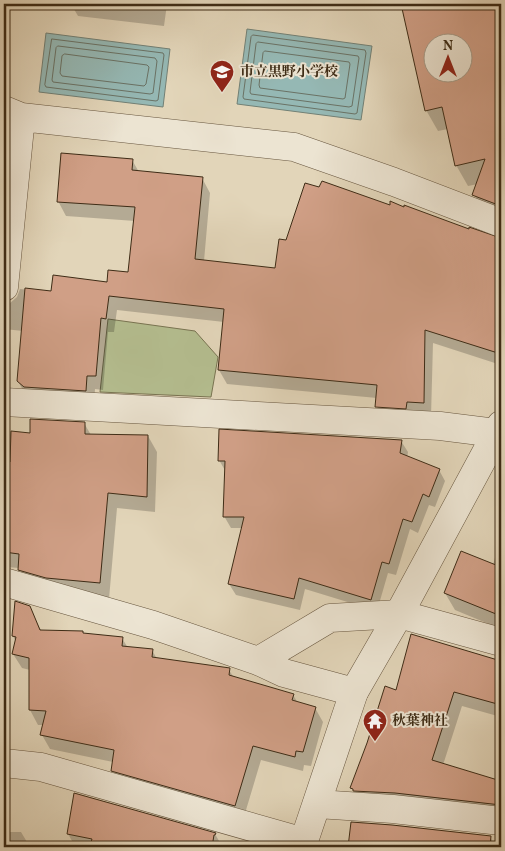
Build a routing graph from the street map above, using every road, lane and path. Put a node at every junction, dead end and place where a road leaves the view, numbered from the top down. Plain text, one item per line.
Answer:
1 (12, 114) edge
2 (501, 223) edge
3 (4, 287) edge
4 (4, 402) edge
5 (499, 429) edge
6 (4, 582) edge
7 (399, 614) junction
8 (501, 642) edge
9 (258, 661) junction
10 (354, 692) junction
11 (4, 763) edge
12 (317, 804) junction
13 (501, 821) edge
14 (303, 845) edge

1 - 2 street
1 - 3 street
4 - 5 street
5 - 7 street
6 - 9 street
7 - 8 street
7 - 9 street
7 - 10 street
9 - 10 street
10 - 12 street
11 - 14 street
12 - 13 street
12 - 14 street

